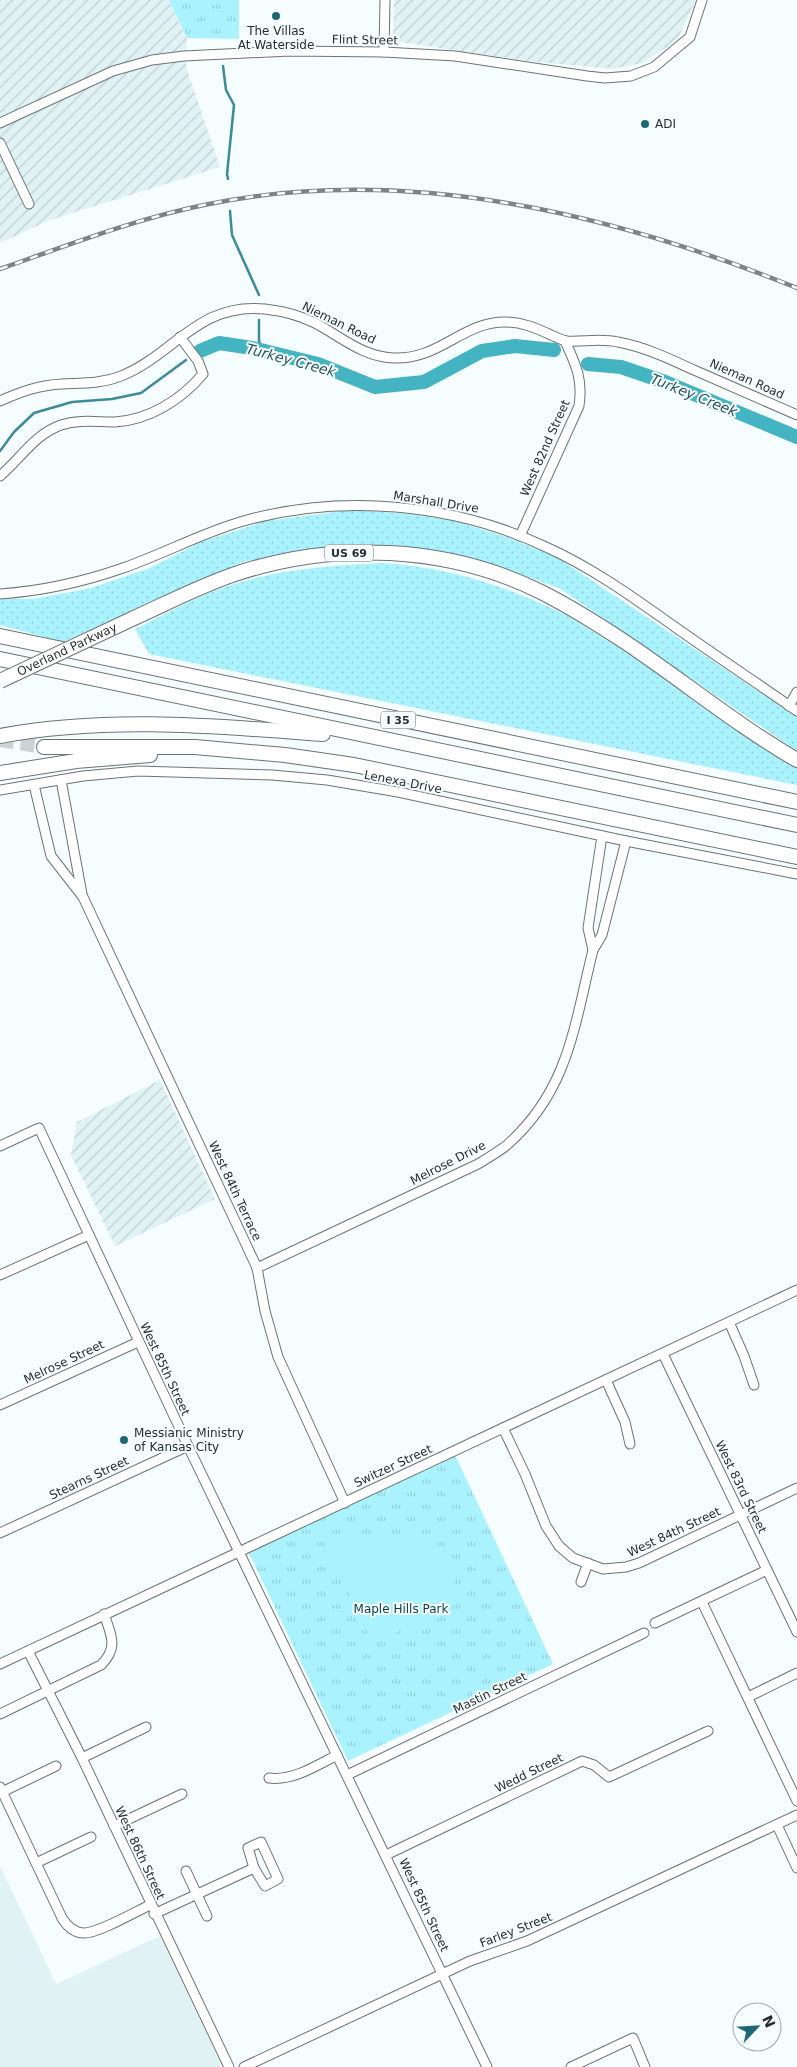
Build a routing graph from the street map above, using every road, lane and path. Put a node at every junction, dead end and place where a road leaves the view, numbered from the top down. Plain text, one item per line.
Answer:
1 (385, 0) edge
2 (702, 0) edge
3 (384, 52) junction
4 (0, 124) edge
5 (0, 143) edge
6 (29, 204) dead end
7 (180, 337) junction
8 (565, 341) junction
9 (0, 401) edge
10 (797, 415) edge
11 (0, 476) edge
12 (520, 536) junction
13 (0, 594) edge
14 (0, 636) edge
15 (0, 659) edge
16 (0, 681) edge
17 (797, 692) edge
18 (789, 706) junction
19 (797, 712) edge
20 (0, 736) edge
21 (377, 738) junction
22 (44, 746) tunnel mouth
23 (285, 755) junction
24 (797, 760) edge
25 (0, 773) edge
26 (61, 780) junction
27 (34, 785) junction
28 (0, 790) edge
29 (797, 802) edge
30 (797, 825) edge
31 (602, 836) junction
32 (626, 842) junction
33 (797, 857) edge
34 (797, 874) edge
35 (83, 897) junction
36 (593, 950) junction
37 (0, 1146) edge
38 (89, 1235) junction
39 (257, 1268) junction
40 (0, 1275) edge
41 (797, 1290) edge
42 (728, 1322) junction
43 (138, 1342) junction
44 (663, 1354) junction
45 (606, 1380) junction
46 (754, 1386) dead end
47 (0, 1406) edge
48 (503, 1428) junction
49 (630, 1444) dead end
50 (188, 1446) junction
51 (797, 1488) edge
52 (345, 1503) junction
53 (741, 1515) junction
54 (0, 1534) edge
55 (239, 1551) junction
56 (588, 1563) junction
57 (767, 1570) junction
58 (581, 1582) dead end
59 (702, 1602) junction
60 (104, 1614) junction
61 (655, 1624) dead end
62 (797, 1632) edge
63 (644, 1633) dead end
64 (28, 1651) junction
65 (0, 1664) edge
66 (797, 1673) edge
67 (48, 1690) junction
68 (748, 1697) junction
69 (0, 1714) edge
70 (146, 1726) dead end
71 (708, 1731) dead end
72 (337, 1755) junction
73 (82, 1758) junction
74 (56, 1766) dead end
75 (347, 1775) junction
76 (269, 1778) dead end
77 (1, 1789) edge
78 (182, 1794) dead end
79 (797, 1801) edge
80 (797, 1815) edge
81 (777, 1825) junction
82 (114, 1826) junction
83 (91, 1837) dead end
84 (386, 1855) junction
85 (36, 1863) junction
86 (254, 1868) junction
87 (797, 1868) edge
88 (186, 1871) dead end
89 (197, 1894) junction
90 (152, 1909) junction
91 (207, 1916) dead end
92 (442, 1974) junction
93 (228, 2067) edge
94 (244, 2067) edge
95 (487, 2067) edge
96 (571, 2067) edge
97 (645, 2067) edge

1 - 3 street
2 - 3 street, Flint Street
3 - 4 street, Flint Street
5 - 6 street
7 - 8 street, Nieman Road
7 - 9 street, Nieman Road
7 - 11 street
8 - 10 street, Nieman Road
8 - 12 street, West 82nd Street
12 - 13 street, Marshall Drive
12 - 18 street, Marshall Drive
14 - 29 highway, I 35
15 - 21 highway, I 35
16 - 24 highway, Overland Parkway / US 69, bridge
17 - 18 street
18 - 19 street, Marshall Drive
20 - 21 highway
21 - 30 highway, I 35
22 - 23 highway
23 - 25 highway
23 - 33 highway
26 - 27 street, Lenexa Drive
26 - 31 street, Lenexa Drive
26 - 35 street, West 84th Terrace
27 - 28 street, Lenexa Drive
27 - 35 street, West 84th Terrace
31 - 32 street, Lenexa Drive
31 - 36 street, Melrose Drive
32 - 34 street, Lenexa Drive
32 - 36 street, Melrose Drive
35 - 39 street, West 84th Terrace
36 - 39 street, Melrose Drive
37 - 38 street, West 85th Street
38 - 40 street
38 - 43 street, West 85th Street
39 - 52 street, West 84th Terrace
41 - 42 street, Switzer Street
42 - 44 street, Switzer Street
42 - 46 street
43 - 47 street, Melrose Street
43 - 50 street, West 85th Street
44 - 45 street, Switzer Street
44 - 53 street, West 83rd Street
45 - 48 street, Switzer Street
45 - 49 street
48 - 52 street, Switzer Street
48 - 56 street, West 84th Street
50 - 54 street, Stearns Street
50 - 55 street, West 85th Street
51 - 53 street, West 84th Street
52 - 55 street, Switzer Street
53 - 56 street, West 84th Street
53 - 57 street, West 83rd Street
55 - 60 street, Switzer Street
55 - 72 street, West 85th Street
56 - 58 street
57 - 59 street
57 - 62 street, West 83rd Street
59 - 61 street
59 - 68 street
60 - 64 street, Switzer Street
60 - 67 street
63 - 75 street, Mastin Street
64 - 65 street, Switzer Street
64 - 67 street, West 86th Street
66 - 68 street
67 - 69 street
67 - 73 street, West 86th Street
68 - 79 street
70 - 73 street
71 - 84 street, Wedd Street
72 - 75 street, West 85th Street
72 - 76 street
73 - 82 street, West 86th Street
74 - 77 street
75 - 84 street, West 85th Street
77 - 85 street
78 - 82 street
80 - 81 street, Farley Street
81 - 87 street
81 - 92 street, Farley Street
82 - 90 street, West 86th Street
83 - 85 street
84 - 92 street, West 85th Street
85 - 90 street
86 - 86 street
86 - 89 street
88 - 89 street
89 - 90 street
89 - 91 street
90 - 93 street, West 86th Street
92 - 94 street, Farley Street
92 - 95 street, West 85th Street
96 - 97 street

